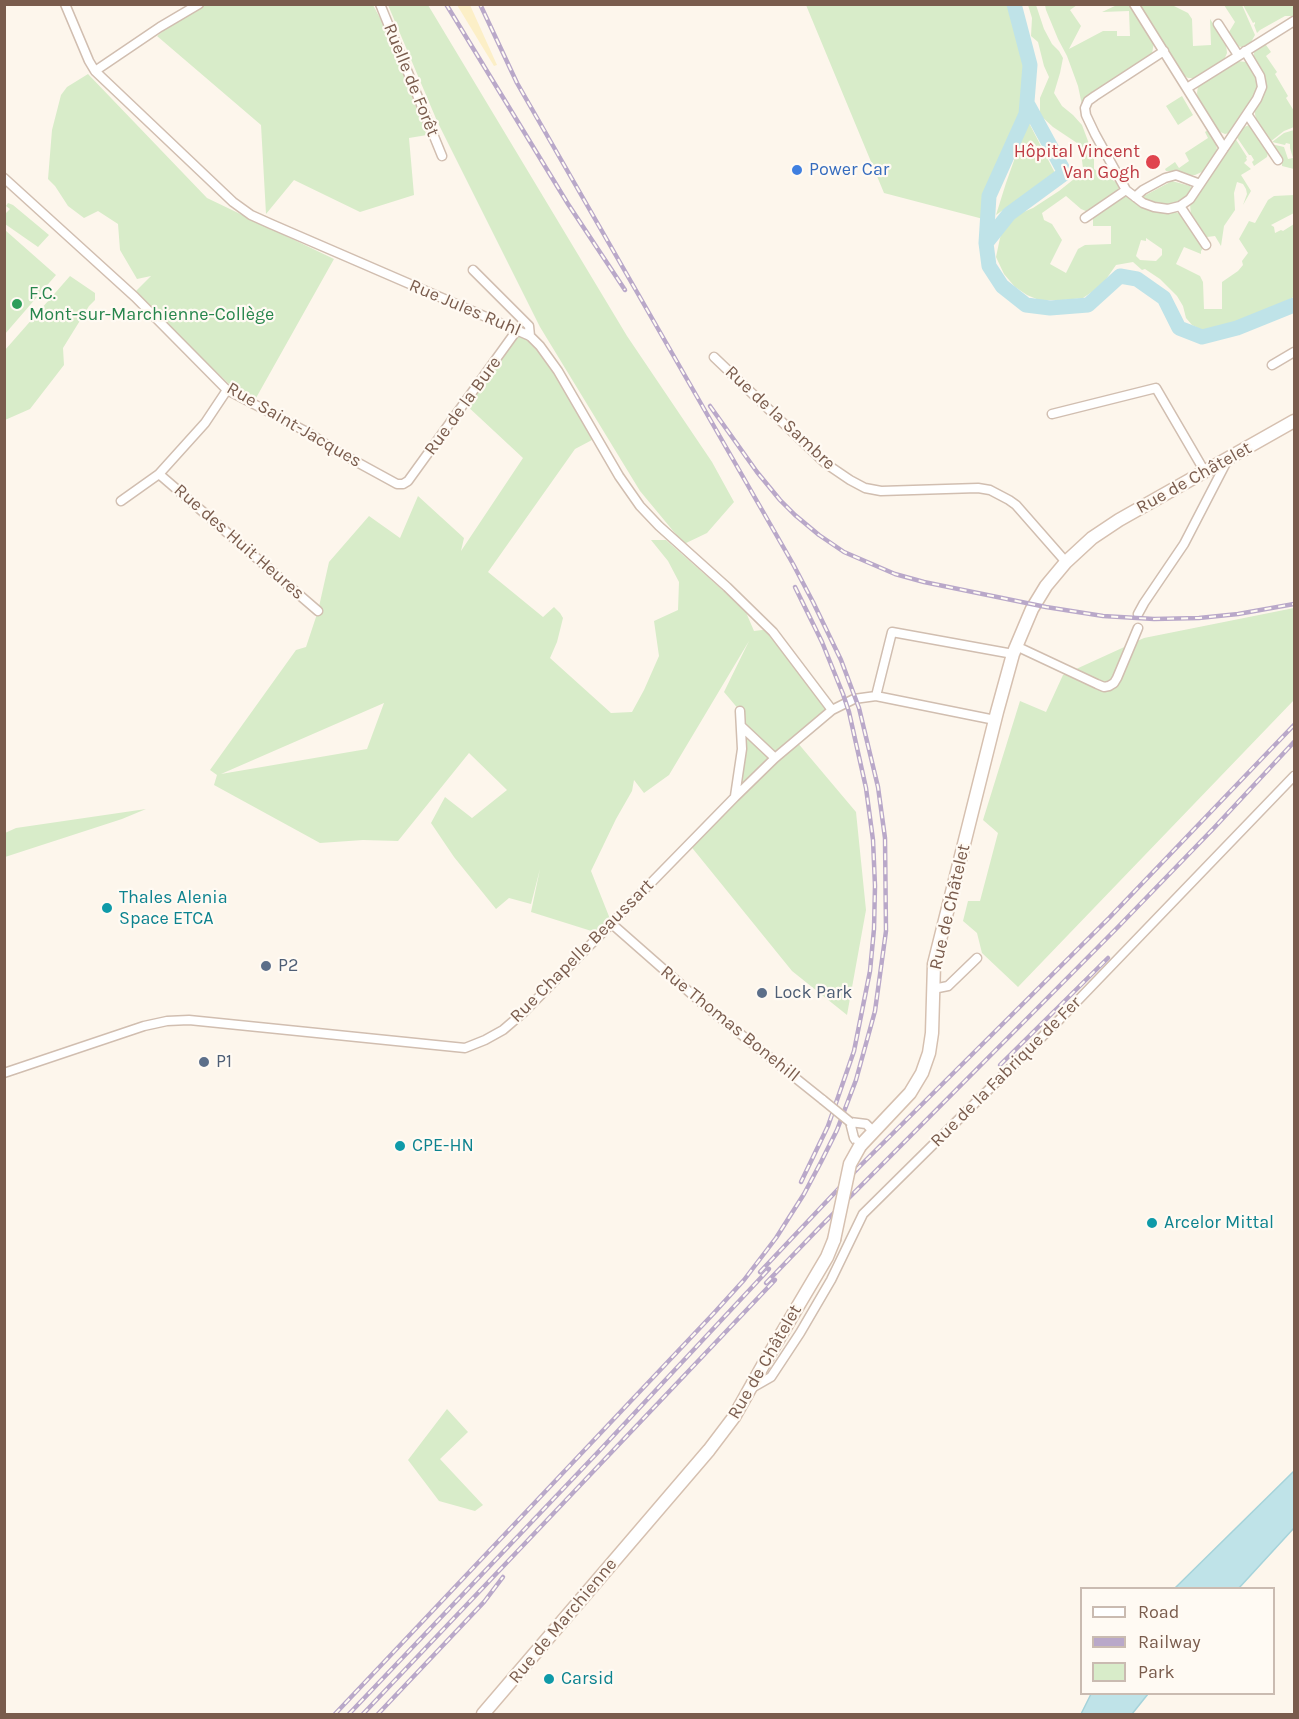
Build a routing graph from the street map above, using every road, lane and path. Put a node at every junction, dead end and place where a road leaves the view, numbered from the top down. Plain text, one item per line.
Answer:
1 (65, 4) edge
2 (199, 4) edge
3 (380, 4) edge
4 (1134, 4) edge
5 (1294, 21) edge
6 (1218, 24) dead end
7 (1164, 51) junction
8 (1242, 53) junction
9 (95, 71) junction
10 (1187, 88) junction
11 (1247, 114) junction
12 (1224, 148) junction
13 (442, 156) dead end
14 (1278, 160) dead end
15 (4, 178) edge
16 (1200, 184) junction
17 (1126, 190) junction
18 (1135, 197) junction
19 (1180, 206) junction
20 (1085, 218) dead end
21 (1206, 245) dead end
22 (473, 270) dead end
23 (517, 330) junction
24 (530, 336) junction
25 (1294, 352) edge
26 (714, 357) dead end
27 (1272, 365) dead end
28 (227, 390) junction
29 (1052, 414) dead end
30 (1294, 421) edge
31 (1229, 458) junction
32 (1205, 471) junction
33 (159, 474) junction
34 (408, 481) joint
35 (121, 501) dead end
36 (1066, 562) junction
37 (318, 611) dead end
38 (1138, 614) dead end
39 (1138, 628) dead end
40 (1015, 650) junction
41 (876, 696) junction
42 (832, 710) junction
43 (740, 711) dead end
44 (995, 720) junction
45 (741, 726) junction
46 (775, 758) junction
47 (1294, 777) edge
48 (735, 797) junction
49 (612, 924) junction
50 (977, 958) dead end
51 (933, 989) junction
52 (4, 1073) edge
53 (850, 1122) junction
54 (873, 1131) junction
55 (860, 1146) junction
56 (750, 1389) junction
57 (643, 1527) joint
58 (483, 1714) edge

1 - 9 street, Rue Jules Ruhl
2 - 9 street
3 - 13 street, Ruelle de Forêt
4 - 7 street
5 - 8 street
6 - 8 street
7 - 10 street
7 - 17 street
8 - 10 street
8 - 11 street
9 - 23 street, Rue Jules Ruhl
10 - 12 street
11 - 12 street
11 - 14 street
12 - 16 street
15 - 28 street, Rue Saint-Jacques
16 - 18 street
16 - 19 street
17 - 18 street
17 - 20 street
18 - 19 street
19 - 21 street
22 - 24 street
23 - 24 street, Rue Jules Ruhl
23 - 34 street, Rue de la Bure
24 - 42 street, Rue Jules Ruhl
25 - 27 street
26 - 36 street, Rue de la Sambre
28 - 33 street
28 - 34 street, Rue Saint-Jacques
29 - 32 street
30 - 31 main road, Rue de Châtelet
31 - 32 main road, Rue de Châtelet
31 - 38 street
32 - 36 main road, Rue de Châtelet
33 - 35 street
33 - 37 street, Rue des Huit Heures
36 - 40 main road, Rue de Châtelet
39 - 40 street
40 - 41 street
40 - 44 main road, Rue de Châtelet
41 - 42 street, Rue Chapelle Beaussart
41 - 44 street, Rue Chapelle Beaussart
42 - 46 street, Rue Chapelle Beaussart
43 - 45 street
44 - 51 main road, Rue de Châtelet
45 - 46 street
45 - 48 street
46 - 48 street, Rue Chapelle Beaussart
47 - 56 street, Rue de la Fabrique de Fer
48 - 49 street, Rue Chapelle Beaussart
49 - 52 street, Rue Chapelle Beaussart
49 - 53 street, Rue Thomas Bonehill, bridge
50 - 51 street
51 - 54 main road, Rue de Châtelet
53 - 54 street, Rue Thomas Bonehill
53 - 55 street, Rue Thomas Bonehill
54 - 55 main road, Rue de Châtelet
55 - 56 main road, Rue de Châtelet, bridge
56 - 57 main road, Rue de Châtelet
57 - 58 main road, Rue de Marchienne

